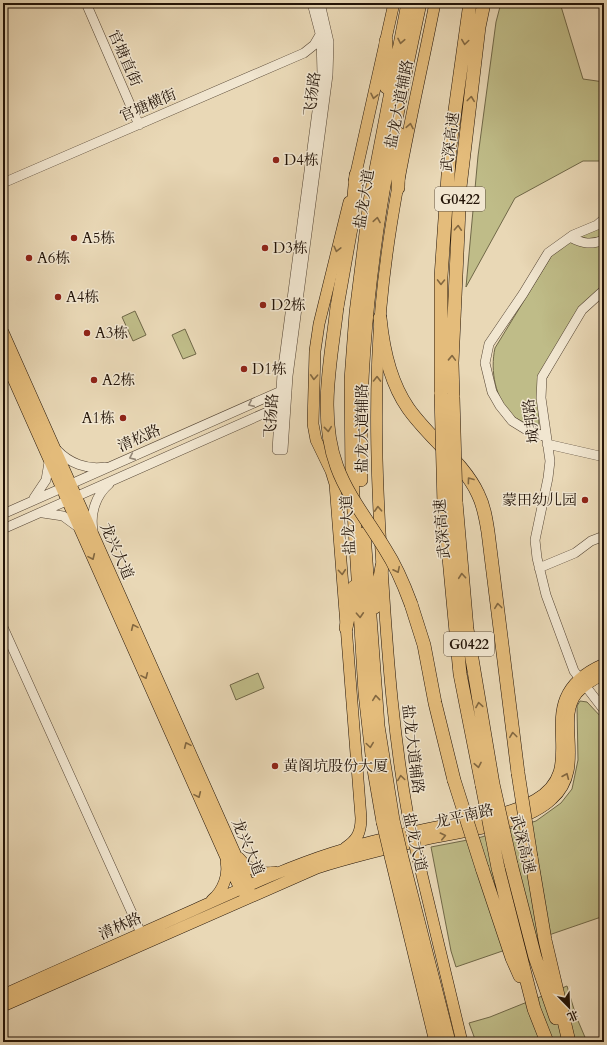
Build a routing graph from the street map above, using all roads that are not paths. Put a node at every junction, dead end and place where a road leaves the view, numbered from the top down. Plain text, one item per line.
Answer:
1 (86, 3) edge
2 (312, 3) edge
3 (320, 3) edge
4 (394, 3) edge
5 (408, 3) edge
6 (420, 3) edge
7 (435, 3) edge
8 (470, 3) edge
9 (484, 3) edge
10 (321, 33) junction
11 (386, 41) junction
12 (304, 53) junction
13 (323, 62) junction
14 (399, 100) junction
15 (387, 113) junction
16 (139, 125) junction
17 (356, 175) junction
18 (3, 183) edge
19 (398, 188) junction
20 (604, 219) edge
21 (570, 237) junction
22 (604, 240) edge
23 (604, 290) edge
24 (380, 318) junction
25 (3, 332) edge
26 (3, 357) edge
27 (284, 391) junction
28 (447, 396) junction
29 (283, 405) joint
30 (547, 441) junction
31 (52, 453) junction
32 (604, 457) edge
33 (112, 466) junction
34 (114, 480) junction
35 (66, 486) junction
36 (72, 499) junction
37 (30, 502) junction
38 (39, 513) junction
39 (3, 514) edge
40 (3, 529) edge
41 (81, 530) junction
42 (94, 535) junction
43 (604, 536) edge
44 (382, 566) junction
45 (357, 568) junction
46 (539, 568) junction
47 (3, 627) edge
48 (346, 628) junction
49 (371, 630) junction
50 (602, 670) edge
51 (582, 683) junction
52 (604, 710) edge
53 (388, 821) junction
54 (377, 846) junction
55 (227, 848) junction
56 (345, 848) junction
57 (396, 855) junction
58 (283, 870) junction
59 (245, 887) junction
60 (249, 897) junction
61 (207, 904) junction
62 (514, 927) junction
63 (141, 933) junction
64 (412, 946) junction
65 (3, 994) edge
66 (3, 1006) edge
67 (428, 1042) edge
68 (436, 1042) edge
69 (449, 1042) edge
70 (462, 1042) edge
71 (547, 1042) edge
72 (564, 1042) edge
73 (569, 1042) edge

1 - 16 street, 官塘直街
2 - 10 street, 飞扬路
3 - 27 street, 飞扬路
4 - 11 main road, 盐龙大道辅路
5 -> 15 highway, 盐龙大道
6 - 14 highway, 盐龙大道
19 -> 7 main road, 盐龙大道辅路
8 -> 28 highway, 武深高速 / G0422
28 -> 9 highway, 武深高速 / G0422
10 - 12 street, 官塘横街
10 - 13 street, 飞扬路
11 - 15 highway
11 -> 17 main road, 盐龙大道辅路
12 - 13 street
12 - 16 street, 官塘横街
13 - 27 street, 飞扬路
14 - 19 highway
49 -> 14 highway, 盐龙大道
15 - 45 highway, 盐龙大道
16 - 18 street, 官塘横街
17 -> 48 main road, 盐龙大道辅路
17 -> 62 highway, bridge
19 - 24 main road, 盐龙大道辅路
20 - 21 street
21 - 22 street
21 - 30 street
23 - 30 street, 城邦路
44 -> 24 main road, 盐龙大道辅路
73 -> 24 highway, bridge
25 - 31 main road, 龙兴大道
26 - 31 main road, 龙兴大道
27 - 29 street, 飞扬路
27 -> 33 street, 清松路
28 - 62 highway, 武深高速 / G0422, bridge
29 - 34 street, 清松路
30 - 32 street
30 - 46 street, 城邦路
31 - 33 street
31 - 35 main road, 龙兴大道
31 - 37 street
33 - 35 street, 清松路
34 - 36 street, 清松路
34 - 42 street
35 - 36 main road, 龙兴大道
35 - 37 street, 清松路
36 - 38 street, 清松路
36 - 41 main road, 龙兴大道
36 - 42 main road, 龙兴大道
37 - 39 street, 清松路
38 - 40 street, 清松路
38 - 41 street
41 -> 55 main road, 龙兴大道
55 -> 42 main road, 龙兴大道
43 - 46 street
44 - 49 highway
70 -> 44 main road, 盐龙大道辅路, bridge
45 - 48 highway
45 -> 53 highway, 盐龙大道
46 - 51 street, 城邦路
47 - 63 street
48 - 56 main road, 盐龙大道辅路
53 -> 49 highway, 盐龙大道
50 - 51 main road, 龙平南路
51 - 52 street
51 - 54 main road, 龙平南路
53 - 57 highway, 盐龙大道, bridge
54 - 56 main road
54 - 60 main road, 清林路
55 - 58 main road
55 - 59 main road, 龙兴大道
55 - 61 main road
56 - 58 main road
57 - 64 highway, 盐龙大道
57 - 69 highway, 盐龙大道
58 - 59 main road, 清林路
59 - 60 main road, 龙兴大道
59 - 61 main road, 清林路
60 - 66 main road, 清林路
61 - 63 main road, 清林路
62 - 71 highway, 武深高速 / G0422
62 - 72 highway, 武深高速 / G0422
63 - 65 main road, 清林路
64 - 67 highway
64 - 68 highway, 盐龙大道

